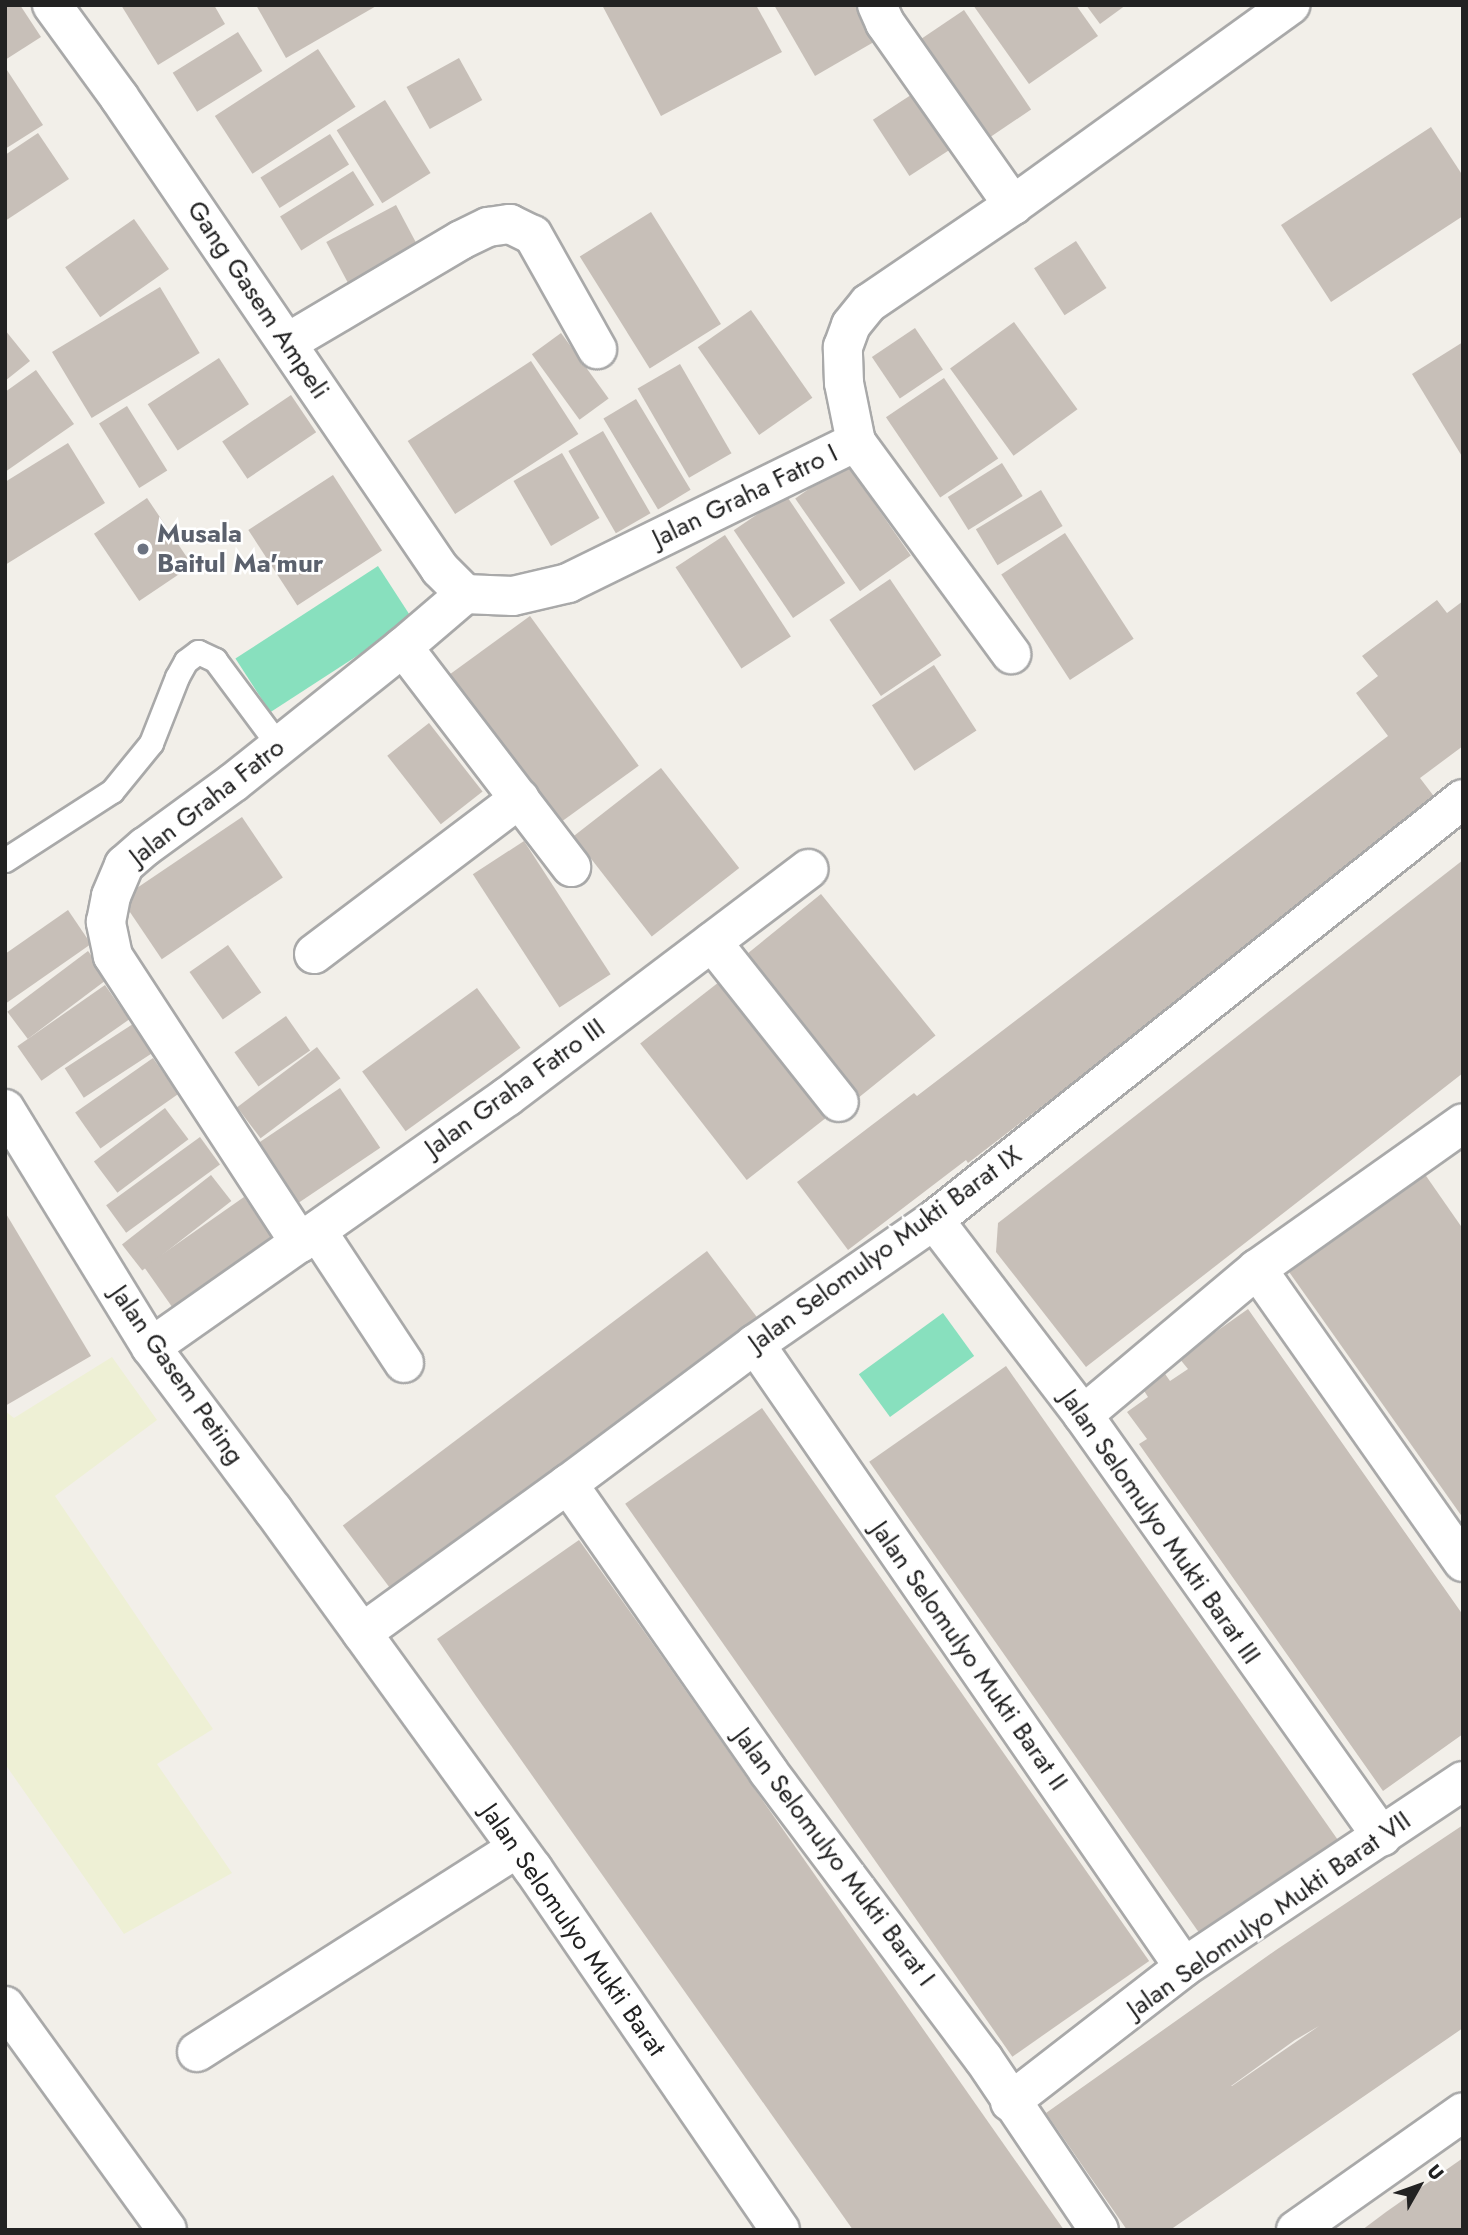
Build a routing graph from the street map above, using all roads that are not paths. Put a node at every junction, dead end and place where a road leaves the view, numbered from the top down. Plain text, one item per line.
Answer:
1 (52, 5) edge
2 (877, 5) edge
3 (1290, 5) edge
4 (1013, 205) junction
5 (287, 343) junction
6 (597, 349) dead end
7 (856, 442) junction
8 (465, 594) junction
9 (403, 648) junction
10 (1011, 654) dead end
11 (279, 746) junction
12 (520, 798) junction
13 (1463, 799) edge
14 (5, 860) edge
15 (571, 867) dead end
16 (808, 869) dead end
17 (712, 942) junction
18 (314, 954) dead end
19 (839, 1102) dead end
20 (5, 1109) edge
21 (1463, 1123) edge
22 (934, 1220) junction
23 (308, 1237) junction
24 (1257, 1269) junction
25 (755, 1344) junction
26 (151, 1347) junction
27 (404, 1363) dead end
28 (1083, 1415) junction
29 (568, 1484) junction
30 (1463, 1562) edge
31 (362, 1633) junction
32 (1463, 1781) edge
33 (1382, 1837) junction
34 (517, 1848) junction
35 (1184, 1967) junction
36 (5, 2006) edge
37 (197, 2052) dead end
38 (1010, 2102) junction
39 (1463, 2112) edge
40 (167, 2230) edge
41 (780, 2230) edge
42 (1099, 2230) edge
43 (1296, 2230) edge

1 - 5 street, Gang Gasem Ampeli
2 - 4 street
3 - 4 street
4 - 7 street
5 - 6 street
5 - 8 street, Gang Gasem Ampeli
7 - 8 street, Jalan Graha Fatro I
7 - 10 street, Jalan Graha Fatro I
8 - 9 street, Jalan Graha Fatro
9 - 11 street, Jalan Graha Fatro
9 - 12 street
11 - 14 lane
11 - 23 street, Jalan Graha Fatro
12 - 15 street
12 - 18 street
13 - 22 street, Jalan Selomulyo Mukti Barat IX
16 - 17 street, Jalan Graha Fatro III
17 - 19 street
17 - 23 street, Jalan Graha Fatro III
20 - 26 street, Jalan Gasem Peting
21 - 24 street
22 - 25 street, Jalan Selomulyo Mukti Barat IX
22 - 28 street, Jalan Selomulyo Mukti Barat III
23 - 26 street, Jalan Graha Fatro III
23 - 27 street
24 - 28 street
24 - 30 street
25 - 29 street, Jalan Selomulyo Mukti Barat IX
25 - 35 street, Jalan Selomulyo Mukti Barat II
26 - 31 street, Jalan Gasem Peting
28 - 33 street, Jalan Selomulyo Mukti Barat III
29 - 31 street, Jalan Selomulyo Mukti Barat IX
29 - 38 street, Jalan Selomulyo Mukti Barat I
31 - 34 street, Jalan Selomulyo Mukti Barat
32 - 33 street, Jalan Selomulyo Mukti Barat VII
33 - 35 street, Jalan Selomulyo Mukti Barat VII
34 - 37 street
34 - 41 street, Jalan Selomulyo Mukti Barat
35 - 38 street, Jalan Selomulyo Mukti Barat VII
36 - 40 street
38 - 42 street, Jalan Selomulyo Mukti Barat I
39 - 43 street

